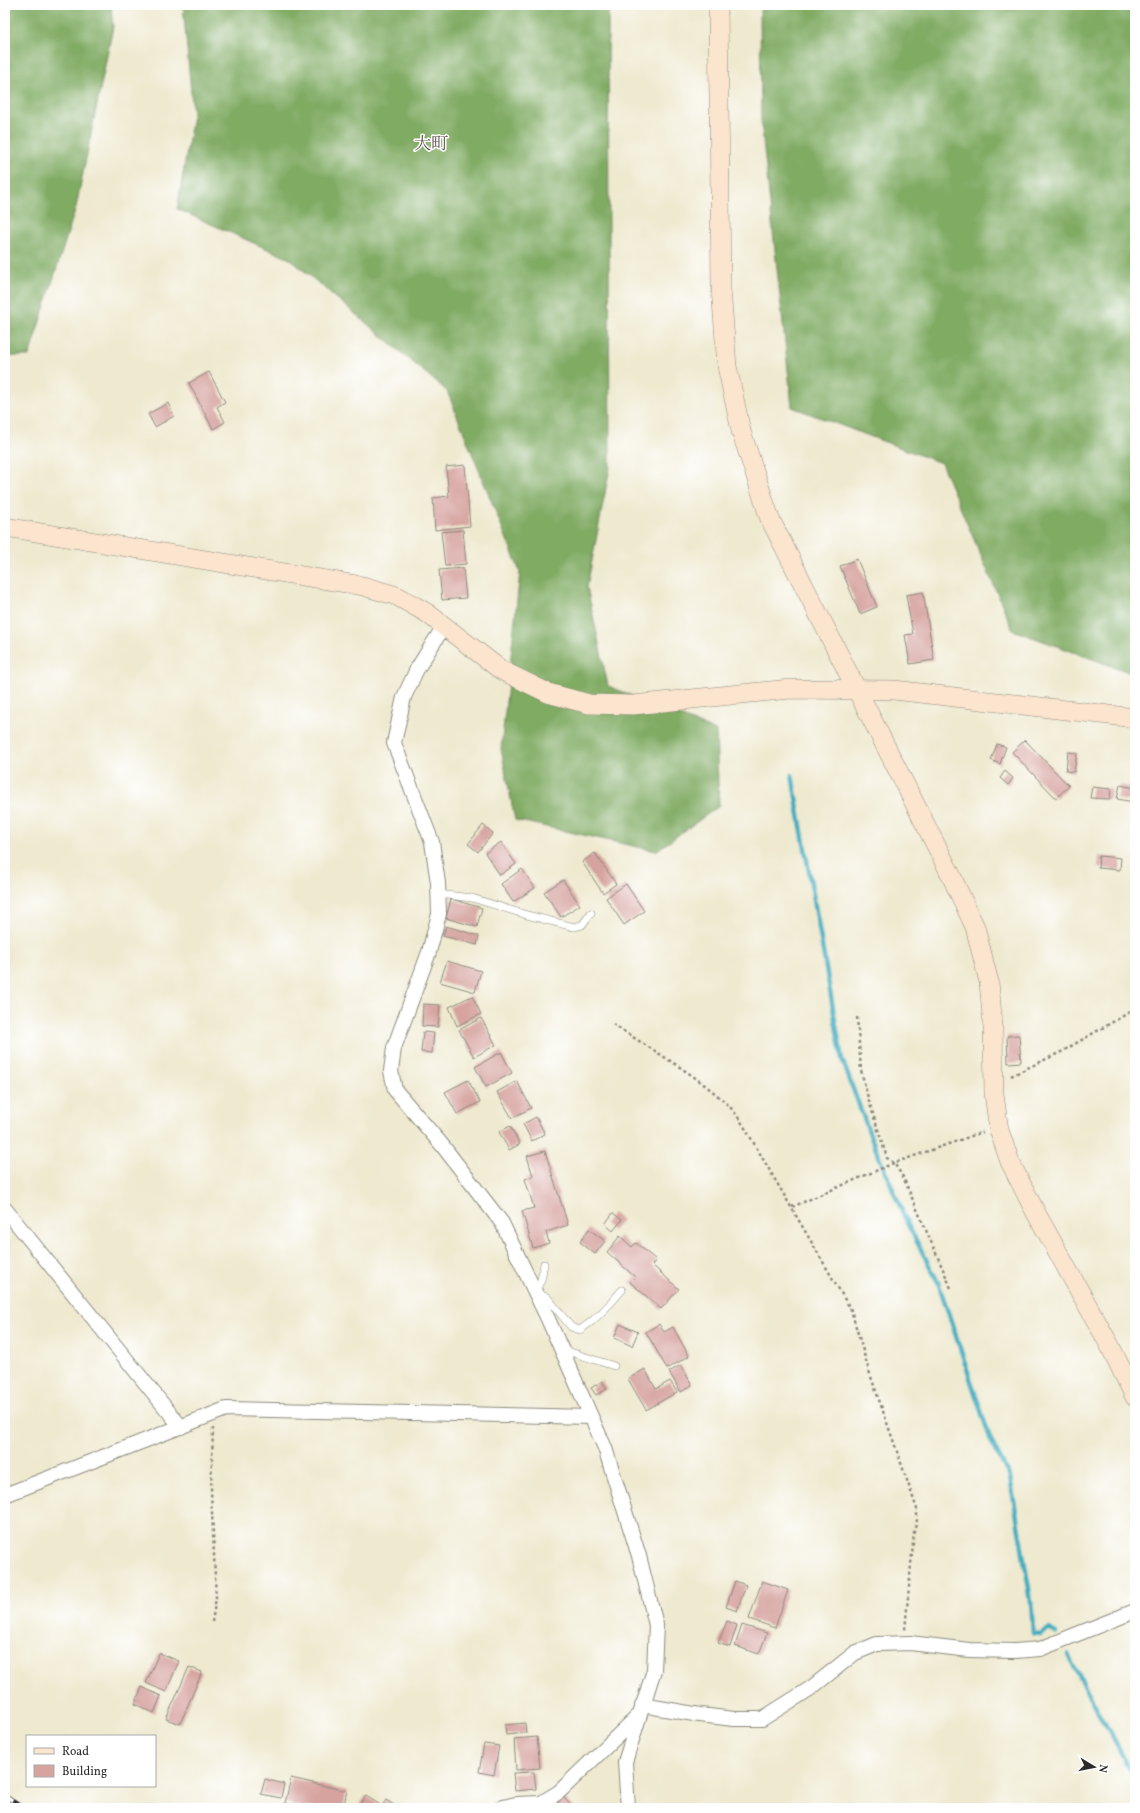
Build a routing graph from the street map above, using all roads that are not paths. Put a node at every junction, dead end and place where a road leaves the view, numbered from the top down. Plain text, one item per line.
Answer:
1 (718, 5) edge
2 (5, 527) edge
3 (444, 626) junction
4 (856, 689) junction
5 (1135, 718) edge
6 (438, 894) junction
7 (591, 913) dead end
8 (5, 1209) edge
9 (544, 1264) dead end
10 (622, 1290) dead end
11 (535, 1293) junction
12 (561, 1348) junction
13 (614, 1366) dead end
14 (1135, 1397) edge
15 (591, 1416) junction
16 (181, 1426) junction
17 (5, 1495) edge
18 (1135, 1612) edge
19 (640, 1710) junction
20 (499, 1808) edge
21 (628, 1808) edge

1 - 4 street
2 - 3 street
3 - 4 street
3 - 6 street
4 - 5 street
4 - 14 street
6 - 7 lane
6 - 11 street
8 - 16 street
9 - 11 lane
10 - 11 lane
11 - 12 street
12 - 13 lane
12 - 15 street
15 - 16 street
15 - 19 street
16 - 17 street
18 - 19 street
19 - 20 street
19 - 21 street

